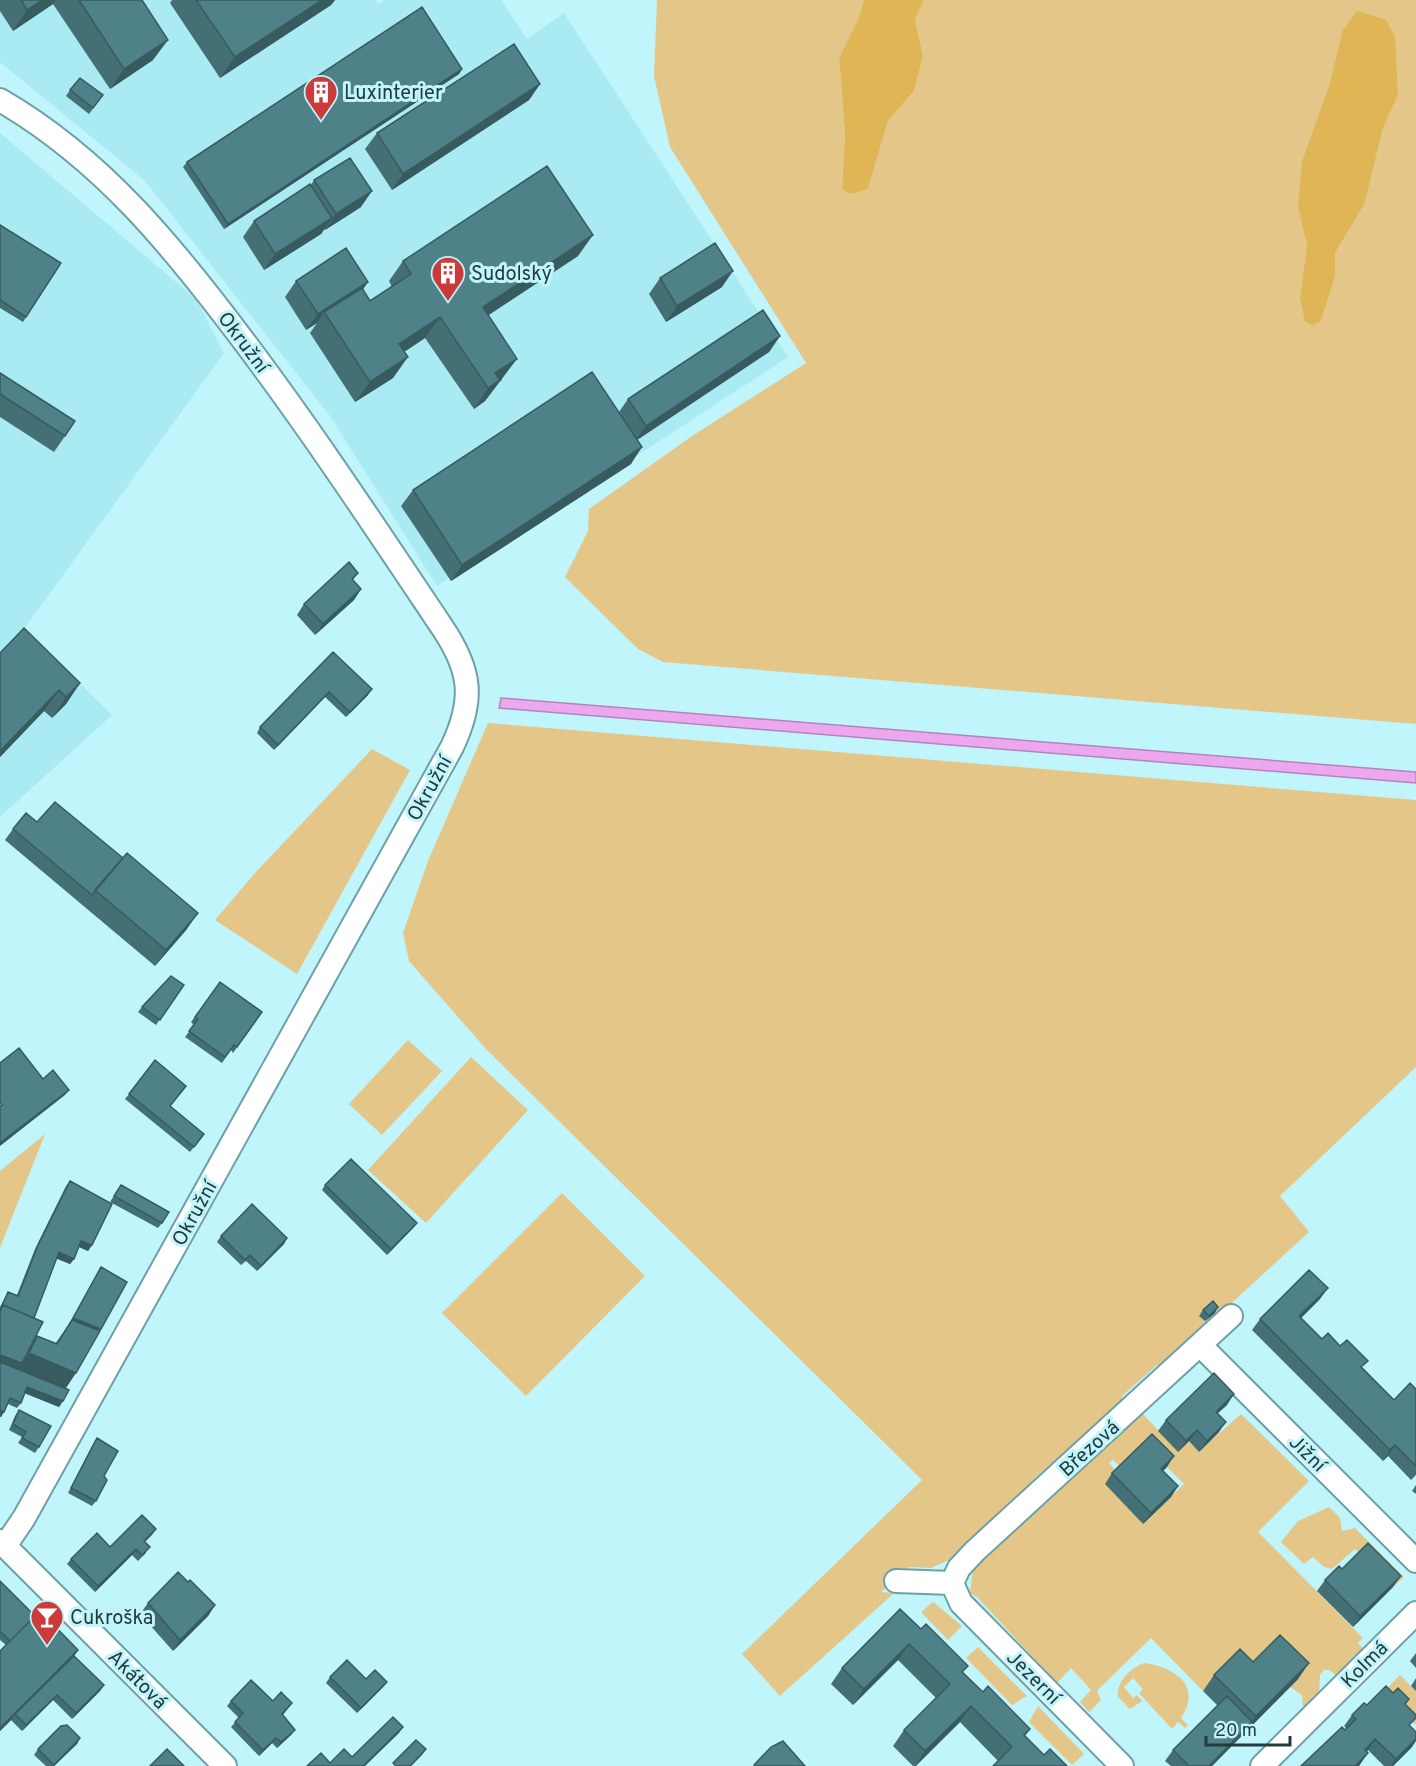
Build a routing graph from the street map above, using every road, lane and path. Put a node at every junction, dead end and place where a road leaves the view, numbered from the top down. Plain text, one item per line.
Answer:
1 (0, 100) edge
2 (1231, 1316) dead end
3 (1200, 1345) junction
4 (2, 1544) edge
5 (1416, 1561) edge
6 (896, 1581) dead end
7 (952, 1583) junction
8 (1416, 1614) edge
9 (225, 1766) edge
10 (1122, 1766) edge
11 (1262, 1766) edge

1 - 4 street, Okružní
2 - 3 street, Březová
3 - 5 street, Jižní
3 - 7 street, Březová
4 - 9 street, Akátová
6 - 7 street
7 - 10 street, Jezerní
8 - 11 street, Kolmá

